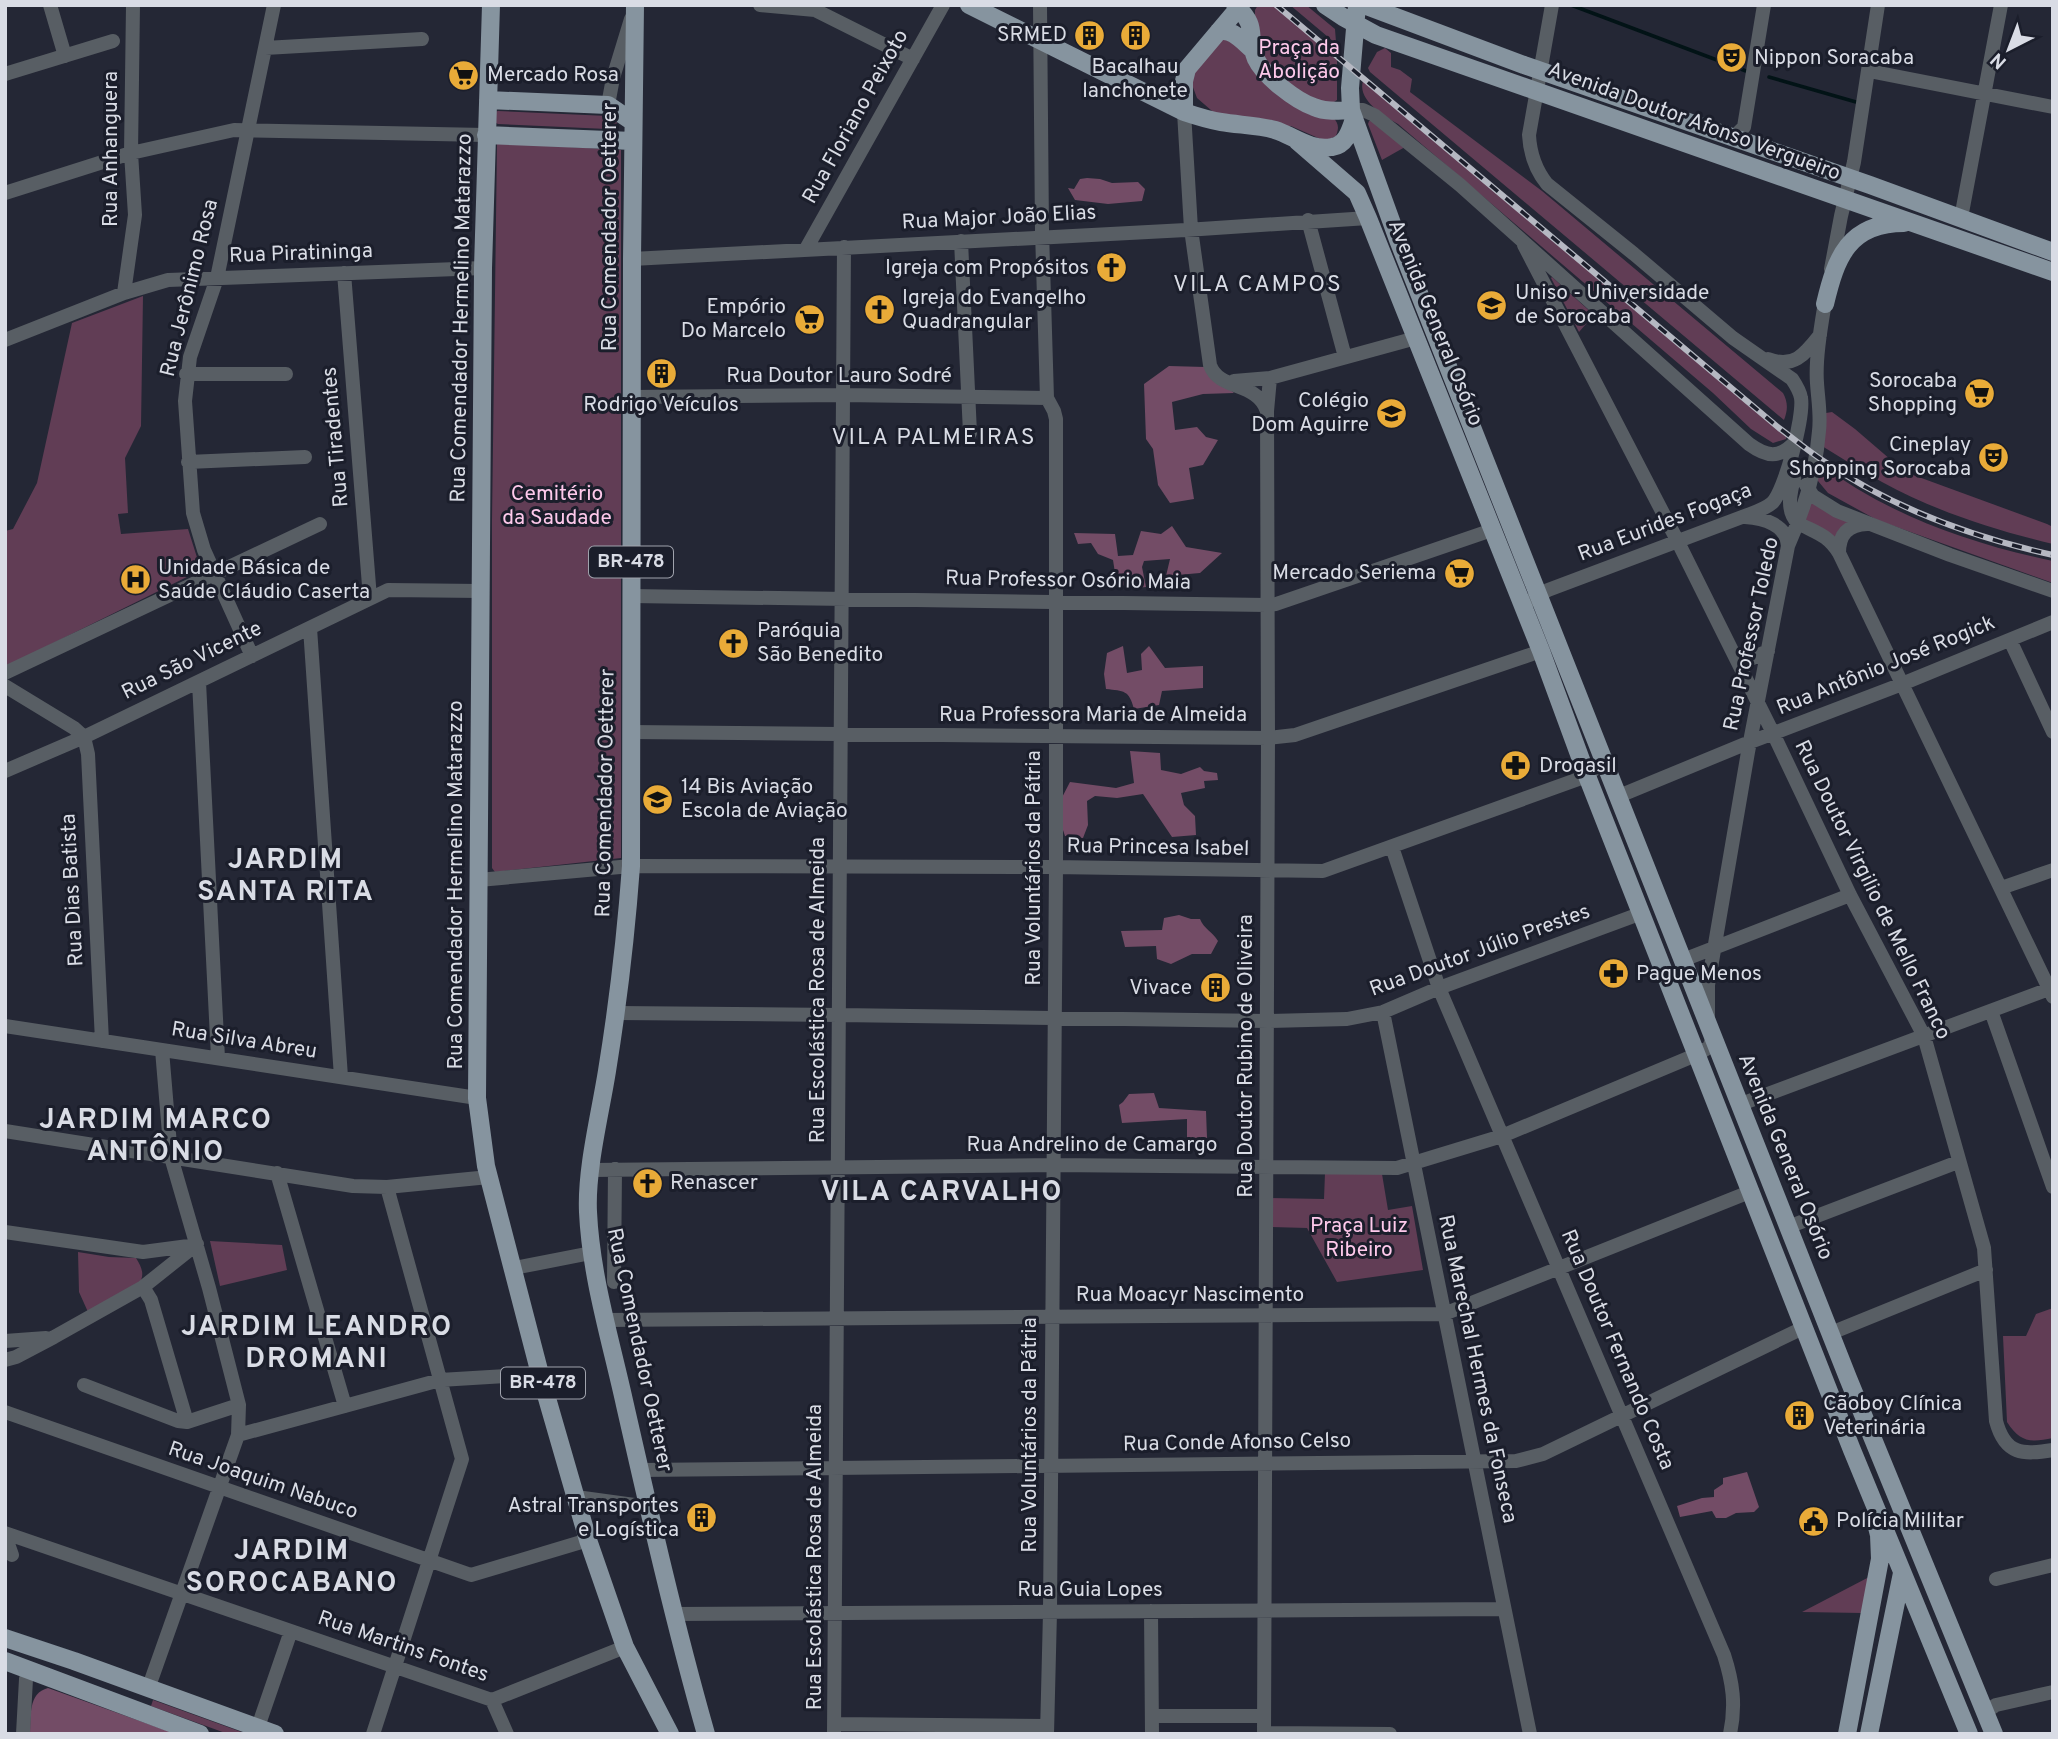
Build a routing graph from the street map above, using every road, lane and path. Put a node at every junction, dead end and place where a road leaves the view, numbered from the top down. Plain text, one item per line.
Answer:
1 (50, 5) edge
2 (133, 5) edge
3 (274, 5) edge
4 (491, 5) edge
5 (635, 5) edge
6 (760, 5) edge
7 (943, 5) edge
8 (969, 5) edge
9 (1040, 5) edge
10 (1325, 5) edge
11 (1357, 5) edge
12 (1364, 5) edge
13 (1552, 5) edge
14 (1764, 5) edge
15 (1878, 5) edge
16 (2001, 5) edge
17 (1238, 6) edge
18 (1355, 24) junction
19 (1218, 32) junction
20 (422, 39) dead end
21 (1040, 40) junction
22 (113, 41) dead end
23 (265, 48) junction
24 (1254, 51) junction
25 (65, 56) junction
26 (913, 59) junction
27 (1540, 71) junction
28 (1869, 71) junction
29 (5, 74) edge
30 (1184, 81) junction
31 (1589, 88) junction
32 (1537, 94) junction
33 (1984, 94) junction
34 (488, 100) junction
35 (611, 107) junction
36 (2053, 107) edge
37 (1184, 112) junction
38 (1348, 113) junction
39 (634, 122) junction
40 (1219, 122) junction
41 (249, 129) junction
42 (486, 135) junction
43 (1728, 137) junction
44 (609, 140) junction
45 (633, 141) junction
46 (1297, 141) junction
47 (131, 153) junction
48 (1850, 179) junction
49 (5, 193) edge
50 (1844, 199) junction
51 (1368, 218) junction
52 (1961, 218) junction
53 (1308, 220) junction
54 (1919, 225) junction
55 (1191, 229) junction
56 (1042, 236) junction
57 (1398, 240) junction
58 (961, 241) junction
59 (1524, 244) junction
60 (844, 247) junction
61 (806, 249) junction
62 (2053, 252) edge
63 (632, 259) junction
64 (483, 268) junction
65 (2053, 272) edge
66 (344, 273) junction
67 (217, 278) junction
68 (124, 293) junction
69 (1825, 304) junction
70 (1821, 335) junction
71 (1416, 338) junction
72 (5, 340) edge
73 (1757, 355) junction
74 (1345, 357) junction
75 (186, 374) junction
76 (286, 374) dead end
77 (1270, 378) junction
78 (1792, 379) junction
79 (1229, 382) junction
80 (1817, 390) junction
81 (843, 396) junction
82 (632, 397) junction
83 (969, 397) junction
84 (1047, 398) junction
85 (1267, 411) junction
86 (970, 433) dead end
87 (1795, 442) junction
88 (305, 457) dead end
89 (188, 462) junction
90 (1810, 491) junction
91 (1742, 517) junction
92 (1798, 523) junction
93 (320, 524) dead end
94 (1867, 524) junction
95 (1492, 530) junction
96 (1678, 541) junction
97 (1788, 546) junction
98 (1839, 553) junction
99 (215, 574) junction
100 (480, 591) junction
101 (2053, 592) edge
102 (1539, 595) junction
103 (631, 596) junction
104 (370, 598) junction
105 (842, 599) junction
106 (1055, 602) junction
107 (1267, 605) junction
108 (1526, 613) junction
109 (2053, 622) edge
110 (310, 628) junction
111 (2010, 639) junction
112 (1541, 651) junction
113 (1768, 651) junction
114 (252, 656) junction
115 (1739, 664) junction
116 (5, 673) edge
117 (199, 682) junction
118 (1903, 683) junction
119 (5, 686) edge
120 (1758, 705) junction
121 (631, 732) junction
122 (2053, 732) edge
123 (1773, 733) junction
124 (841, 734) junction
125 (1055, 736) junction
126 (84, 737) junction
127 (1268, 738) junction
128 (1750, 742) junction
129 (1604, 760) junction
130 (5, 771) edge
131 (1587, 776) junction
132 (1619, 796) junction
133 (1392, 847) junction
134 (631, 866) junction
135 (840, 866) junction
136 (1056, 867) junction
137 (1268, 870) junction
138 (2053, 870) edge
139 (479, 880) junction
140 (2001, 888) junction
141 (1850, 895) junction
142 (1642, 914) junction
143 (1715, 948) junction
144 (1683, 960) junction
145 (1439, 988) junction
146 (2051, 993) edge
147 (1990, 1011) junction
148 (1383, 1012) junction
149 (617, 1013) junction
150 (839, 1014) junction
151 (1055, 1018) junction
152 (1267, 1021) junction
153 (5, 1026) edge
154 (1711, 1031) junction
155 (1924, 1035) junction
156 (102, 1041) junction
157 (162, 1050) junction
158 (1698, 1054) junction
159 (218, 1058) junction
160 (341, 1077) junction
161 (477, 1098) junction
162 (1741, 1104) junction
163 (5, 1132) edge
164 (1502, 1136) junction
165 (171, 1157) junction
166 (1958, 1162) junction
167 (1413, 1164) junction
168 (1053, 1165) junction
169 (1266, 1166) junction
170 (838, 1167) junction
171 (591, 1170) junction
172 (615, 1170) junction
173 (277, 1174) junction
174 (489, 1177) junction
175 (387, 1187) junction
176 (2053, 1187) edge
177 (1752, 1191) junction
178 (1788, 1227) junction
179 (5, 1232) edge
180 (197, 1244) junction
181 (591, 1253) junction
182 (514, 1268) junction
183 (1559, 1268) junction
184 (1986, 1270) junction
185 (614, 1282) dead end
186 (142, 1287) junction
187 (1444, 1314) junction
188 (1266, 1315) junction
189 (1051, 1317) junction
190 (837, 1318) junction
191 (606, 1320) junction
192 (1805, 1328) junction
193 (1830, 1333) junction
194 (54, 1337) junction
195 (5, 1341) edge
196 (5, 1360) edge
197 (540, 1374) junction
198 (440, 1380) junction
199 (84, 1385) dead end
200 (239, 1405) junction
201 (345, 1406) junction
202 (5, 1412) edge
203 (1623, 1417) junction
204 (187, 1422) junction
205 (239, 1435) junction
206 (2053, 1450) edge
207 (1474, 1461) junction
208 (1265, 1463) junction
209 (1051, 1466) junction
210 (836, 1468) junction
211 (640, 1470) junction
212 (219, 1488) junction
213 (1868, 1489) junction
214 (576, 1497) junction
215 (649, 1507) junction
216 (5, 1534) edge
217 (1911, 1535) junction
218 (588, 1540) junction
219 (12, 1555) dead end
220 (429, 1562) junction
221 (2053, 1565) edge
222 (1902, 1573) junction
223 (1996, 1579) dead end
224 (182, 1594) junction
225 (1504, 1609) junction
226 (1151, 1611) junction
227 (1264, 1611) junction
228 (1050, 1612) junction
229 (835, 1613) junction
230 (675, 1614) junction
231 (291, 1631) junction
232 (5, 1638) edge
233 (625, 1647) junction
234 (5, 1661) edge
235 (395, 1667) junction
236 (29, 1670) junction
237 (148, 1689) junction
238 (2053, 1692) edge
239 (492, 1700) junction
240 (1985, 1712) junction
241 (1152, 1716) junction
242 (1264, 1716) junction
243 (258, 1727) junction
244 (834, 1729) edge
245 (1047, 1730) edge
246 (1729, 1732) edge
247 (1264, 1733) edge
248 (23, 1734) edge
249 (200, 1734) edge
250 (275, 1734) edge
251 (373, 1734) edge
252 (507, 1734) edge
253 (670, 1734) edge
254 (706, 1734) edge
255 (1152, 1734) edge
256 (1390, 1734) edge
257 (1530, 1734) edge
258 (1847, 1734) edge
259 (1869, 1734) edge
260 (1969, 1734) edge
261 (1994, 1734) edge

1 - 25 street
2 - 47 street, Rua Anhanguera
3 - 23 street, Rua Jerônimo Rosa
4 - 34 main road, Rua Comendador Hermelino Matarazzo / BR-478
5 - 35 street, Rua Comendador Oetterer / BR-478
5 - 39 main road, Rua Comendador Oetterer / BR-478
6 - 26 street
7 - 26 street, Rua Floriano Peixoto
8 - 21 main road
9 - 21 street, Rua Voluntários da Pátria
10 - 18 main road, Avenida Doutor Afonso Vergueiro
11 - 18 main road
12 - 27 main road, Avenida Doutor Afonso Vergueiro
13 - 27 street
14 - 43 street
15 - 28 street, Rua Professor Toledo
16 - 33 street
17 - 19 main road
17 - 24 main road
18 - 32 main road, Avenida Doutor Afonso Vergueiro
18 - 38 main road
19 - 24 main road
19 - 30 main road
20 - 23 street
21 - 37 main road
21 - 56 street, Rua Voluntários da Pátria
22 - 25 street
23 - 41 street, Rua Jerônimo Rosa
24 - 38 main road
25 - 29 street
26 - 61 street, Rua Floriano Peixoto
27 - 31 main road, Avenida Doutor Afonso Vergueiro
27 - 32 street
28 - 33 street
28 - 48 street, Rua Professor Toledo
30 - 37 main road
30 - 40 main road
31 - 32 main road
31 - 43 main road, Avenida Doutor Afonso Vergueiro
32 - 50 main road, Avenida Doutor Afonso Vergueiro
32 - 73 street
33 - 36 street
33 - 52 street
34 - 35 main road
34 - 42 main road, Rua Comendador Hermelino Matarazzo / BR-478
35 - 39 main road
35 - 44 main road
37 - 40 main road
37 - 55 street
38 - 46 main road
38 - 57 main road, Avenida General Osório
38 - 59 street
39 - 45 main road, Rua Comendador Oetterer / BR-478
40 - 46 main road
41 - 42 street
41 - 47 street
41 - 67 street, Rua Jerônimo Rosa
42 - 44 main road
42 - 64 main road, Rua Comendador Hermelino Matarazzo / BR-478
43 - 48 main road, Avenida Doutor Afonso Vergueiro
44 - 45 main road
45 - 63 main road, Rua Comendador Oetterer / BR-478
46 - 51 main road, Avenida General Osório
47 - 49 street
47 - 68 street, Rua Anhanguera
48 - 50 street, Rua Professor Toledo
48 - 52 main road, Avenida Doutor Afonso Vergueiro
50 - 54 main road, Avenida Doutor Afonso Vergueiro
50 - 69 street, Rua Professor Toledo
51 - 53 street, Rua Major João Elias
51 - 57 main road
51 - 71 main road, Avenida General Osório
52 - 62 main road, Avenida Doutor Afonso Vergueiro
53 - 55 street, Rua Major João Elias
53 - 74 street
54 - 65 main road, Avenida Doutor Afonso Vergueiro
54 - 69 main road
55 - 56 street, Rua Major João Elias
55 - 79 street
56 - 58 street, Rua Major João Elias
56 - 84 street, Rua Voluntários da Pátria
57 - 102 main road, Avenida General Osório
58 - 60 street, Rua Major João Elias
58 - 83 street
59 - 87 street
59 - 96 street, Rua Doutor Virgilio de Mello Franco
60 - 61 street, Rua Major João Elias
60 - 81 street, Rua Escolástica Rosa de Almeida
61 - 63 street, Rua Major João Elias
63 - 82 main road, Rua Comendador Oetterer / BR-478
64 - 66 street, Rua Piratininga
64 - 100 main road, Rua Comendador Hermelino Matarazzo / BR-478
66 - 67 street, Rua Piratininga
66 - 104 street, Rua Tiradentes
67 - 68 street, Rua Piratininga
67 - 75 street, Rua Jerônimo Rosa
68 - 72 street, Rua Piratininga
69 - 70 street, Rua Professor Toledo
70 - 73 street
70 - 80 street, Rua Professor Toledo
71 - 74 street
71 - 95 main road, Avenida General Osório
73 - 78 street
74 - 77 street
75 - 76 street
75 - 89 street, Rua Jerônimo Rosa
77 - 79 street
77 - 85 street, Rua Doutor Rubino de Oliveira
78 - 80 street
78 - 87 street
78 - 92 street
79 - 85 street
80 - 90 street, Rua Professor Toledo
81 - 82 street, Rua Doutor Lauro Sodré
81 - 83 street, Rua Doutor Lauro Sodré
81 - 105 street, Rua Escolástica Rosa de Almeida
82 - 103 main road, Rua Comendador Oetterer / BR-478
83 - 84 street, Rua Doutor Lauro Sodré
83 - 86 street
84 - 106 street, Rua Voluntários da Pátria
85 - 107 street, Rua Doutor Rubino de Oliveira
87 - 91 street, Rua Eurides Fogaça
88 - 89 street
89 - 99 street, Rua Jerônimo Rosa
90 - 92 street, Rua Professor Toledo
90 - 94 street
91 - 96 street, Rua Eurides Fogaça
91 - 97 street
92 - 97 street, Rua Professor Toledo
92 - 98 street
93 - 99 street
94 - 98 street
94 - 101 street
95 - 107 street, Rua Professor Osório Maia
95 - 108 main road, Avenida General Osório
96 - 102 street, Rua Eurides Fogaça
96 - 115 street, Rua Doutor Virgilio de Mello Franco
97 - 113 street, Rua Professor Toledo
98 - 118 street
99 - 114 street, Rua Jerônimo Rosa
99 - 116 street
100 - 104 street, Rua São Vicente
100 - 139 main road, Rua Comendador Hermelino Matarazzo / BR-478
102 - 108 street
102 - 129 main road, Avenida General Osório
103 - 105 street, Rua Professor Osório Maia
103 - 121 main road, Rua Comendador Oetterer / BR-478
104 - 110 street, Rua São Vicente
105 - 106 street, Rua Professor Osório Maia
105 - 124 street, Rua Escolástica Rosa de Almeida
106 - 107 street, Rua Professor Osório Maia
106 - 125 street, Rua Voluntários da Pátria
107 - 127 street, Rua Doutor Rubino de Oliveira
108 - 112 main road, Avenida General Osório
109 - 111 street, Rua Antônio José Rogick
110 - 114 street, Rua São Vicente
110 - 160 street
111 - 118 street, Rua Antônio José Rogick
111 - 122 street
112 - 127 street, Rua Professora Maria de Almeida
112 - 131 main road, Avenida General Osório
113 - 115 street
113 - 120 street, Rua Professor Toledo
114 - 117 street, Rua São Vicente
115 - 120 street, Rua Doutor Virgilio de Mello Franco
117 - 126 street, Rua São Vicente
117 - 159 street
118 - 123 street, Rua Antônio José Rogick
118 - 140 street
119 - 126 street
120 - 123 street, Rua Doutor Virgilio de Mello Franco
120 - 128 street, Rua Professor Toledo
121 - 124 street, Rua Professora Maria de Almeida
121 - 134 main road, Rua Comendador Oetterer / BR-478
123 - 128 street, Rua Antônio José Rogick
123 - 141 street, Rua Doutor Virgilio de Mello Franco
124 - 125 street, Rua Professora Maria de Almeida
124 - 135 street, Rua Escolástica Rosa de Almeida
125 - 127 street, Rua Professora Maria de Almeida
125 - 136 street, Rua Voluntários da Pátria
126 - 130 street, Rua São Vicente
126 - 156 street, Rua Dias Batista
127 - 137 street, Rua Doutor Rubino de Oliveira
128 - 132 street, Rua Antônio José Rogick
128 - 143 street, Rua Professor Toledo
129 - 131 street, Rua Princesa Isabel
129 - 132 main road, Avenida General Osório
131 - 133 street, Rua Princesa Isabel
131 - 142 main road, Avenida General Osório
132 - 144 main road, Avenida General Osório
133 - 137 street, Rua Princesa Isabel
133 - 145 street, Rua Doutor Fernando Costa
134 - 135 street, Rua Princesa Isabel
134 - 139 street, Rua Princesa Isabel
134 - 149 main road, Rua Comendador Oetterer / BR-478
135 - 136 street, Rua Princesa Isabel
135 - 150 street, Rua Escolástica Rosa de Almeida
136 - 137 street, Rua Princesa Isabel
136 - 151 street, Rua Voluntários da Pátria
137 - 152 street, Rua Doutor Rubino de Oliveira
138 - 140 street
139 - 161 main road, Rua Comendador Hermelino Matarazzo / BR-478
140 - 146 street
141 - 143 street
141 - 155 street, Rua Doutor Virgilio de Mello Franco
142 - 145 street, Rua Doutor Júlio Prestes
142 - 158 main road, Avenida General Osório
143 - 144 street
143 - 154 street, Rua Professor Toledo
144 - 154 main road, Avenida General Osório
145 - 148 street, Rua Doutor Júlio Prestes
145 - 164 street, Rua Doutor Fernando Costa
146 - 147 street
147 - 155 street
147 - 176 street
148 - 152 street, Rua Doutor Júlio Prestes
148 - 167 street, Rua Marechal Hermes da Fonseca
149 - 150 street, Rua Doutor Júlio Prestes
149 - 171 main road, Rua Comendador Oetterer / BR-478
150 - 151 street, Rua Doutor Júlio Prestes
150 - 170 street, Rua Escolástica Rosa de Almeida
151 - 152 street, Rua Doutor Júlio Prestes
151 - 168 street, Rua Voluntários da Pátria
152 - 169 street, Rua Doutor Rubino de Oliveira
153 - 156 street, Rua Silva Abreu
154 - 158 street
154 - 162 main road, Avenida General Osório
155 - 162 street
155 - 166 street, Rua Doutor Virgilio de Mello Franco
156 - 157 street, Rua Silva Abreu
157 - 159 street, Rua Silva Abreu
157 - 165 street
158 - 164 street, Rua Andrelino de Camargo
158 - 177 main road, Avenida General Osório
159 - 160 street, Rua Silva Abreu
160 - 161 street, Rua Silva Abreu
161 - 174 main road, Rua Comendador Hermelino Matarazzo / BR-478
162 - 178 main road, Avenida General Osório
163 - 165 street
164 - 167 street, Rua Andrelino de Camargo
164 - 183 street, Rua Doutor Fernando Costa
165 - 173 street
165 - 180 street
166 - 178 street
166 - 184 street, Rua Doutor Virgilio de Mello Franco
167 - 169 street, Rua Andrelino de Camargo
167 - 187 street, Rua Marechal Hermes da Fonseca
168 - 169 street, Rua Andrelino de Camargo
168 - 170 street, Rua Andrelino de Camargo
168 - 189 street, Rua Voluntários da Pátria
169 - 188 street, Rua Doutor Rubino de Oliveira
170 - 172 street, Rua Andrelino de Camargo
170 - 190 street, Rua Escolástica Rosa de Almeida
171 - 172 street, Rua Andrelino de Camargo
171 - 181 main road, Rua Comendador Oetterer / BR-478
172 - 185 street, Rua Comendador Oetterer
173 - 175 street
173 - 201 street
174 - 175 street
174 - 182 main road, Rua Comendador Hermelino Matarazzo / BR-478
175 - 198 street
177 - 183 street, Rua Moacyr Nascimento
177 - 192 main road, Avenida General Osório
178 - 193 main road, Avenida General Osório
179 - 180 street
180 - 186 street
180 - 200 street
181 - 182 street
181 - 191 main road, Rua Comendador Oetterer / BR-478
182 - 197 main road, Rua Comendador Hermelino Matarazzo / BR-478
183 - 187 street, Rua Moacyr Nascimento
183 - 203 street, Rua Doutor Fernando Costa
184 - 193 street
184 - 206 street, Rua Doutor Virgilio de Mello Franco
186 - 194 street
186 - 204 street
187 - 188 street, Rua Moacyr Nascimento
187 - 207 street, Rua Marechal Hermes da Fonseca
188 - 189 street, Rua Moacyr Nascimento
188 - 208 street, Rua Doutor Rubino de Oliveira
189 - 190 street, Rua Moacyr Nascimento
189 - 209 street, Rua Voluntários da Pátria
190 - 191 street, Rua Moacyr Nascimento
190 - 210 street, Rua Escolástica Rosa de Almeida
191 - 211 main road, Rua Comendador Oetterer / BR-478
192 - 203 street, Rua Conde Afonso Celso
192 - 213 main road, Avenida General Osório
193 - 217 main road, Avenida General Osório
194 - 195 street
194 - 196 street
197 - 198 street
197 - 214 main road, Rua Comendador Hermelino Matarazzo / BR-478
198 - 201 street
198 - 220 street
199 - 204 street
200 - 204 street
200 - 205 street
201 - 205 street
202 - 212 street, Rua Joaquim Nabuco
203 - 207 street, Rua Conde Afonso Celso
203 - 246 street, Rua Doutor Fernando Costa
205 - 212 street
207 - 208 street, Rua Conde Afonso Celso
207 - 225 street, Rua Marechal Hermes da Fonseca
208 - 209 street, Rua Conde Afonso Celso
208 - 227 street, Rua Doutor Rubino de Oliveira
209 - 210 street, Rua Conde Afonso Celso
209 - 228 street, Rua Voluntários da Pátria
210 - 211 street, Rua Conde Afonso Celso
210 - 229 street, Rua Escolástica Rosa de Almeida
211 - 215 main road, Rua Comendador Oetterer / BR-478
212 - 220 street, Rua Joaquim Nabuco
212 - 224 street
213 - 222 main road, Avenida General Osório
213 - 258 main road
214 - 215 street
214 - 218 main road, Rua Comendador Hermelino Matarazzo / BR-478
215 - 230 main road, Rua Comendador Oetterer / BR-478
216 - 219 street
216 - 224 street, Rua Martins Fontes
217 - 222 main road
217 - 240 main road, Avenida General Osório
218 - 220 street, Rua Joaquim Nabuco
218 - 233 main road, Rua Comendador Hermelino Matarazzo / BR-478
220 - 235 street
221 - 223 street
222 - 259 main road
222 - 260 main road, Avenida General Osório
224 - 231 street, Rua Martins Fontes
224 - 237 street
225 - 227 street, Rua Guia Lopes
225 - 257 street, Rua Marechal Hermes da Fonseca
226 - 227 street, Rua Guia Lopes
226 - 228 street, Rua Guia Lopes
226 - 241 street
227 - 242 street, Rua Doutor Rubino de Oliveira
228 - 229 street, Rua Guia Lopes
228 - 245 street, Rua Voluntários da Pátria
229 - 230 street, Rua Guia Lopes
229 - 244 street, Rua Escolástica Rosa de Almeida
230 - 254 main road, Rua Comendador Oetterer / BR-478
231 - 235 street, Rua Martins Fontes
231 - 243 street
232 - 237 main road
233 - 239 street, Rua Martins Fontes
233 - 253 main road, Rua Comendador Hermelino Matarazzo / BR-478
234 - 236 main road
235 - 239 street, Rua Martins Fontes
235 - 251 street
236 - 248 street
236 - 249 main road
237 - 243 main road
238 - 240 street
239 - 252 street
240 - 261 main road, Avenida General Osório
241 - 242 street
241 - 255 street
242 - 247 street, Rua Doutor Rubino de Oliveira
243 - 250 main road
244 - 245 street
247 - 256 street

